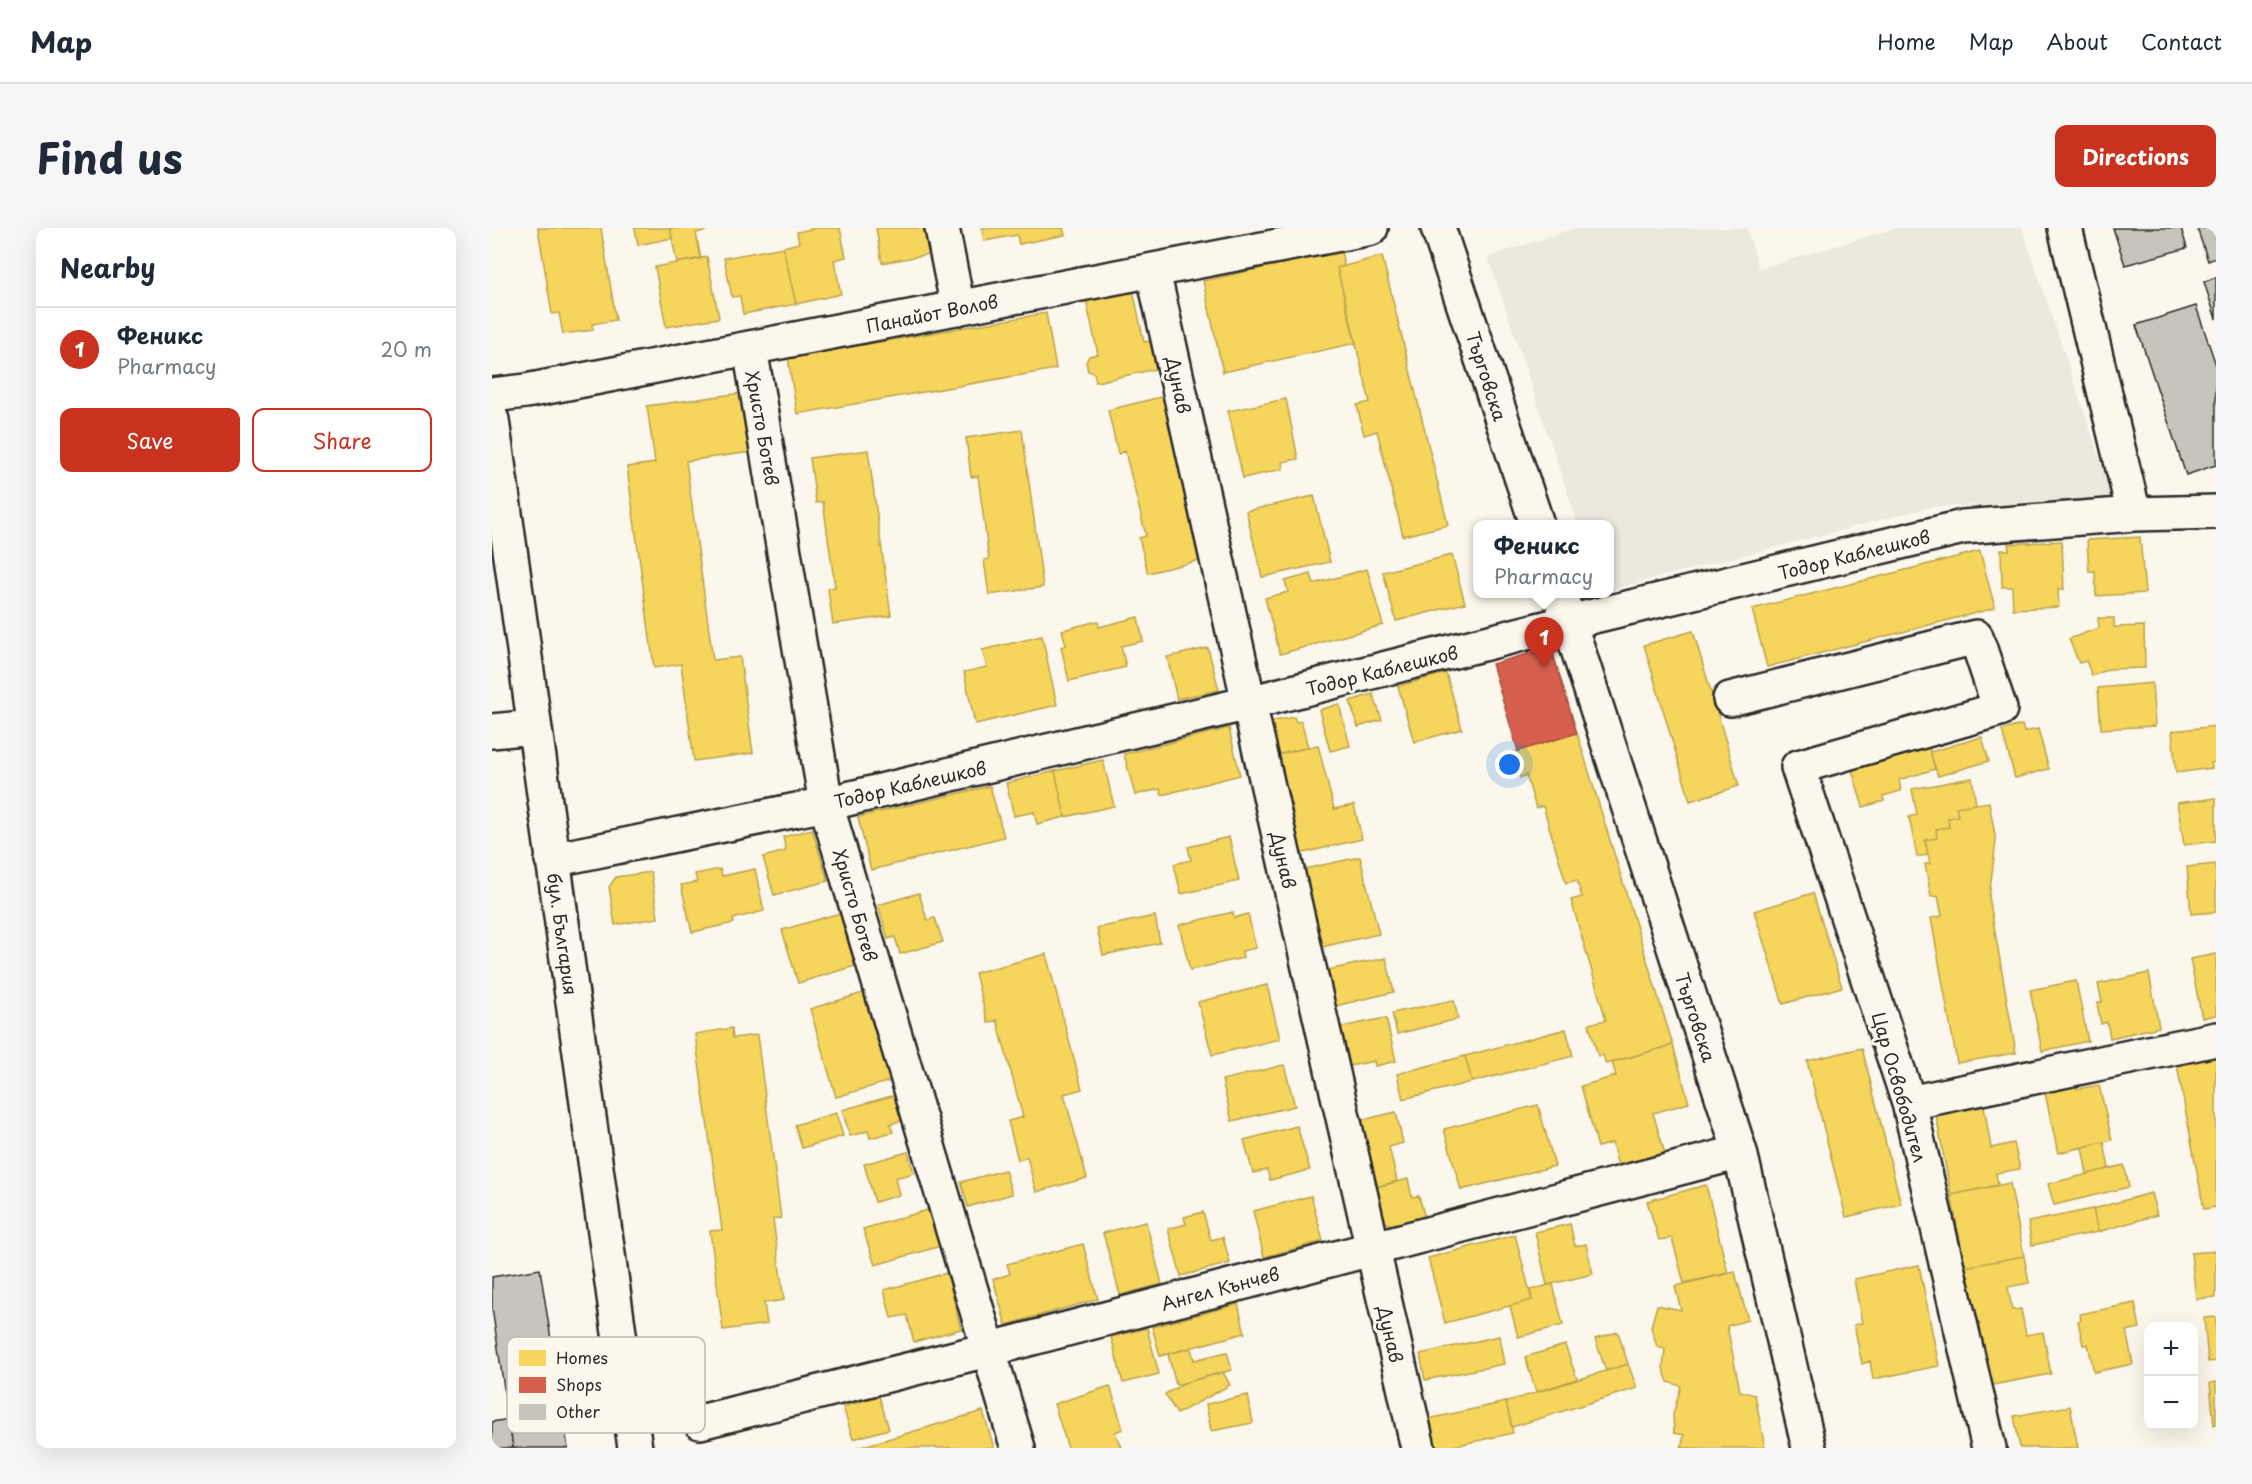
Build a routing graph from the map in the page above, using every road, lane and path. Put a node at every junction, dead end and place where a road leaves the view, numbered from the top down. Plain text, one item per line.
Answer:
1 (942, 228) edge
2 (1371, 228) edge
3 (1438, 228) edge
4 (2065, 228) edge
5 (1154, 271) junction
6 (958, 308) junction
7 (750, 348) junction
8 (492, 395) edge
9 (492, 420) edge
10 (2216, 512) edge
11 (2134, 514) junction
12 (1535, 520) edge
13 (1565, 608) edge
14 (1730, 699) dead end
15 (1249, 704) junction
16 (534, 727) junction
17 (492, 731) edge
18 (826, 804) junction
19 (552, 860) junction
20 (2216, 1039) edge
21 (1909, 1103) junction
22 (1740, 1152) junction
23 (1371, 1248) junction
24 (619, 1337) edge
25 (987, 1350) junction
26 (705, 1421) edge
27 (633, 1433) edge
28 (635, 1448) edge
29 (1017, 1448) edge
30 (1418, 1448) edge
31 (1809, 1448) edge
32 (1989, 1448) edge

1 - 6 street
2 - 5 street, Панайот Волов
3 - 12 street, Търговска
4 - 11 street
5 - 6 street, Панайот Волов
5 - 15 street, Дунав
6 - 7 street, Панайот Волов
7 - 8 street, Панайот Волов
7 - 18 street, Христо Ботев
9 - 16 street, бул. България
10 - 11 street, Тодор Каблешков
11 - 13 street, Тодор Каблешков
13 - 15 street, Тодор Каблешков
13 - 22 street, Търговска
14 - 21 street, Цар Освободител
15 - 18 street, Тодор Каблешков
15 - 23 street, Дунав
16 - 17 street
16 - 19 street, бул. България
18 - 19 street, Тодор Каблешков
18 - 25 street, Христо Ботев
19 - 24 street, бул. България
20 - 21 street
21 - 32 street, Цар Освободител
22 - 23 street, Ангел Кънчев
22 - 31 street, Търговска
23 - 25 street, Ангел Кънчев
23 - 30 street, Дунав
25 - 26 street, Ангел Кънчев
25 - 29 street, Христо Ботев
27 - 28 street, бул. България

